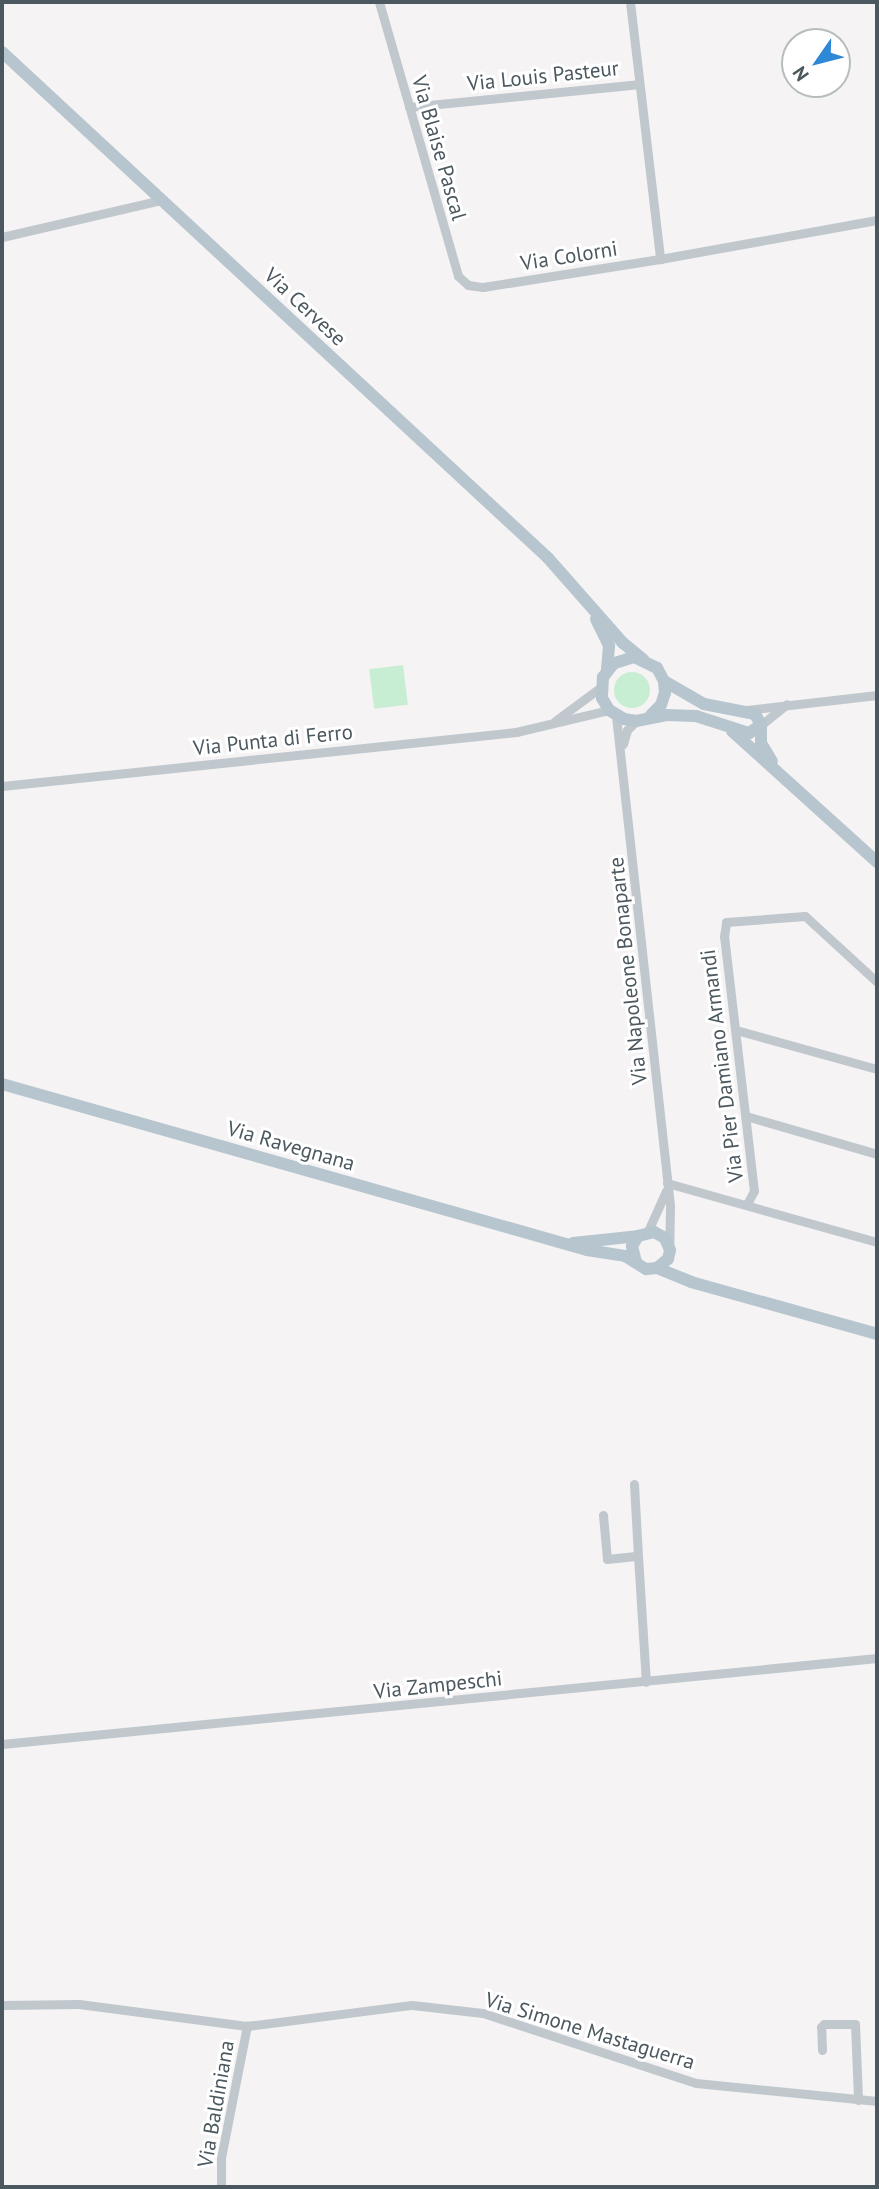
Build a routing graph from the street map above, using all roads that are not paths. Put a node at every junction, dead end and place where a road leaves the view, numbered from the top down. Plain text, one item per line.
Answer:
1 (379, 2) edge
2 (630, 2) edge
3 (2, 52) edge
4 (638, 84) junction
5 (410, 107) junction
6 (161, 200) junction
7 (877, 220) edge
8 (2, 237) edge
9 (660, 259) junction
10 (483, 287) joint
11 (579, 592) junction
12 (643, 659) junction
13 (607, 669) junction
14 (664, 681) junction
15 (601, 687) junction
16 (877, 695) edge
17 (789, 703) junction
18 (747, 710) junction
19 (613, 713) junction
20 (651, 715) junction
21 (636, 721) junction
22 (761, 725) junction
23 (547, 726) junction
24 (730, 728) junction
25 (622, 749) junction
26 (780, 773) junction
27 (2, 786) edge
28 (877, 862) edge
29 (877, 982) edge
30 (736, 1030) junction
31 (877, 1069) edge
32 (2, 1084) edge
33 (746, 1116) junction
34 (877, 1142) edge
35 (875, 1154) edge
36 (667, 1186) junction
37 (747, 1204) junction
38 (643, 1234) junction
39 (877, 1242) edge
40 (569, 1243) junction
41 (669, 1250) junction
42 (636, 1262) junction
43 (657, 1268) junction
44 (691, 1282) junction
45 (877, 1334) edge
46 (634, 1484) dead end
47 (603, 1515) dead end
48 (638, 1556) junction
49 (877, 1658) edge
50 (646, 1682) junction
51 (2, 1744) edge
52 (2, 2005) edge
53 (247, 2026) junction
54 (822, 2050) dead end
55 (858, 2100) junction
56 (877, 2101) edge
57 (221, 2187) edge

1 - 5 street, Via Blaise Pascal
2 - 4 street
3 - 6 main road, Via Cervese
4 - 5 street, Via Louis Pasteur
4 - 9 street
5 - 10 street, Via Blaise Pascal
6 - 8 street
6 - 11 main road, Via Cervese
7 - 9 street, Via Colorni
9 - 10 street, Via Colorni
11 - 12 main road, Via Cervese
11 - 13 main road, Via Cervese
12 - 13 main road
12 - 14 main road, Via Cervese
13 - 15 main road, Via Cervese
14 - 18 main road, Via Cervese
14 - 20 main road
15 - 19 main road
15 - 23 street, Via Punta di Ferro
16 - 17 street
17 - 18 street
17 - 22 street
18 - 22 main road
19 - 21 main road
19 - 23 street, Via Punta di Ferro
19 - 25 street, Via Napoleone Bonaparte
20 - 21 main road
20 - 24 main road
21 - 25 street
22 - 24 main road
22 - 26 main road
23 - 27 street, Via Punta di Ferro
24 - 26 main road
25 - 36 street, Via Napoleone Bonaparte
26 - 28 main road
29 - 30 street, Via Pier Damiano Armandi
30 - 31 street
30 - 33 street, Via Pier Damiano Armandi
32 - 40 main road, Via Ravegnana
33 - 35 street
33 - 37 street, Via Pier Damiano Armandi
34 - 35 street
36 - 37 street
36 - 38 street
36 - 41 street, Via Napoleone Bonaparte
37 - 39 street
38 - 40 main road, Via Ravegnana
38 - 41 main road
38 - 42 main road
40 - 42 main road, Via Ravegnana
41 - 43 main road
41 - 44 main road
42 - 43 main road
43 - 44 main road
44 - 45 main road
46 - 48 street
47 - 48 street
48 - 50 street
49 - 50 street, Via Zampeschi
50 - 51 street, Via Zampeschi
52 - 53 street, Via Simone Mastaguerra
53 - 55 street, Via Simone Mastaguerra
53 - 57 street, Via Baldiniana
54 - 55 street
55 - 56 street, Via Simone Mastaguerra

